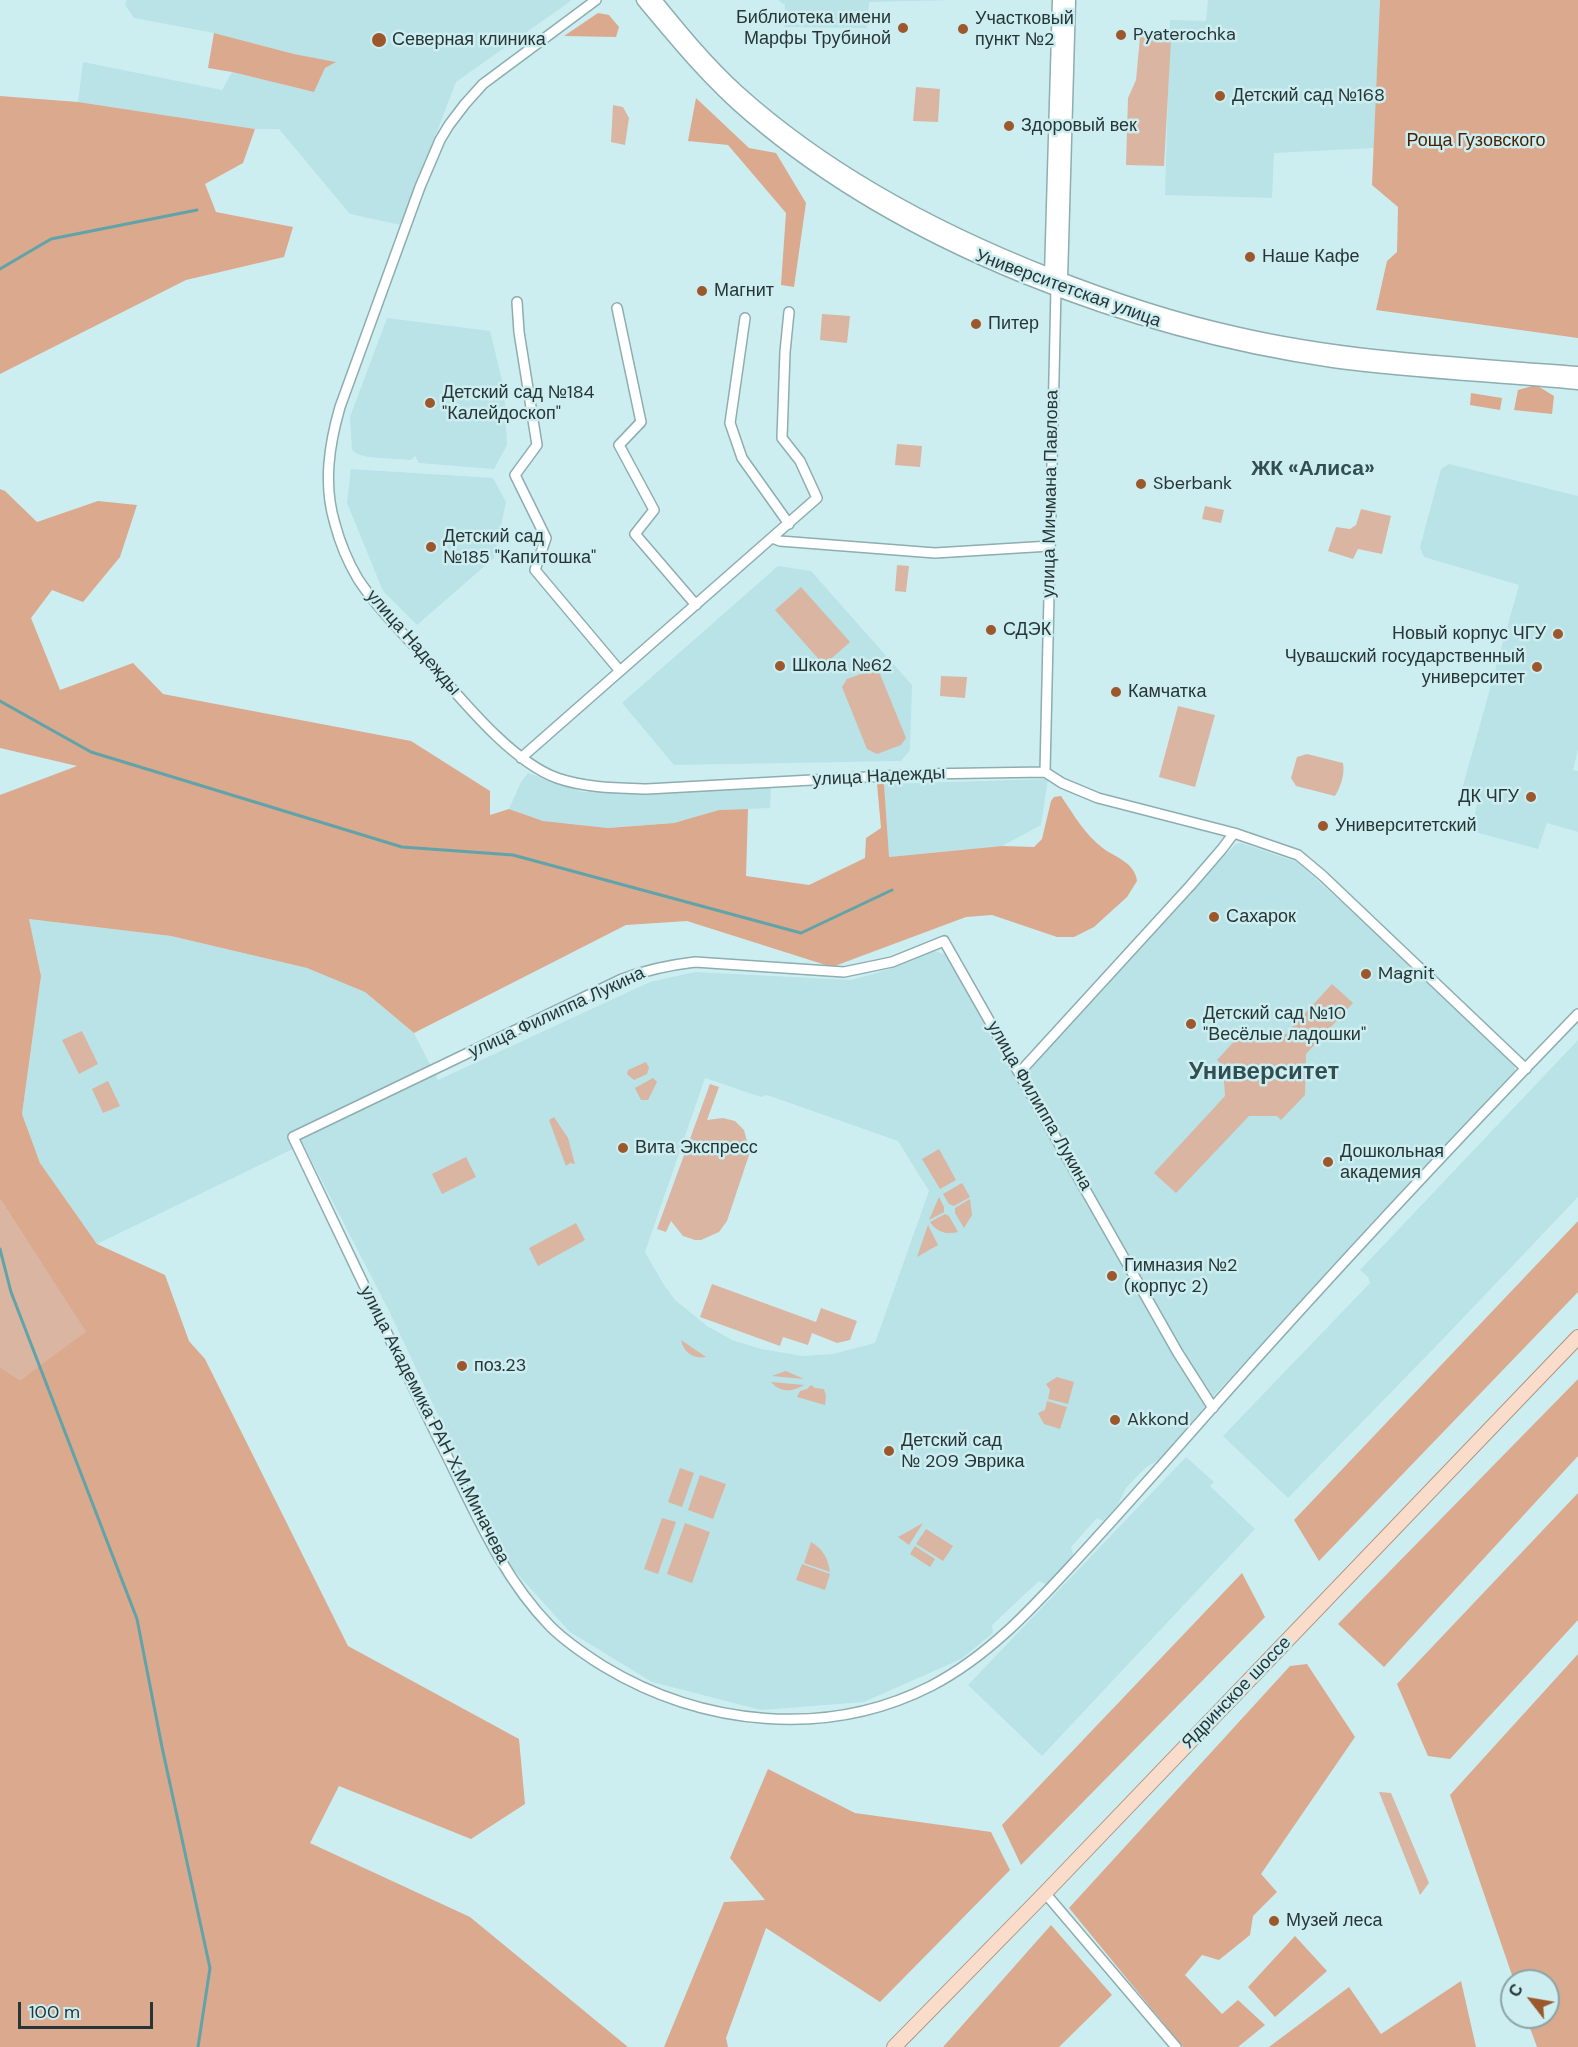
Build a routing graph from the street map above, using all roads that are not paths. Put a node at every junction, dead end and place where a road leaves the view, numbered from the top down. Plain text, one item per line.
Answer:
1 (596, 0) edge
2 (644, 0) edge
3 (655, 0) edge
4 (1059, 0) edge
5 (1069, 0) edge
6 (1062, 64) junction
7 (821, 162) junction
8 (1056, 281) junction
9 (517, 302) dead end
10 (617, 308) dead end
11 (789, 312) dead end
12 (745, 318) dead end
13 (1514, 373) junction
14 (1578, 373) edge
15 (1578, 383) edge
16 (789, 524) junction
17 (772, 538) junction
18 (1050, 546) junction
19 (696, 605) junction
20 (620, 670) junction
21 (521, 758) junction
22 (1045, 772) junction
23 (1234, 833) junction
24 (1578, 1014) edge
25 (1526, 1069) junction
26 (1018, 1073) junction
27 (293, 1137) joint
28 (1578, 1337) edge
29 (1213, 1408) junction
30 (1045, 1893) junction
31 (894, 2047) edge
32 (1176, 2047) edge

1 - 21 street, улица Надежды
2 - 7 main road, Университетская улица
3 - 7 main road, Университетская улица
4 - 6 main road, улица Мичмана Павлова
5 - 6 main road, улица Мичмана Павлова
6 - 8 main road, улица Мичмана Павлова
7 - 8 main road, Университетская улица
8 - 13 main road, Университетская улица
8 - 18 street, улица Мичмана Павлова
9 - 20 street
10 - 19 street
11 - 16 street
12 - 16 street
13 - 14 main road, Университетская улица
13 - 15 main road, Университетская улица
16 - 17 street
17 - 18 street
17 - 19 street
18 - 22 street, улица Мичмана Павлова
19 - 20 street
20 - 21 street
21 - 22 street, улица Надежды
22 - 23 street
23 - 25 street
23 - 26 street
24 - 25 street
25 - 29 street
26 - 27 street, улица Филиппа Лукина
26 - 29 street, улица Филиппа Лукина
27 - 29 street, улица Академика РАН Х.М.Миначева
28 - 30 main road, Ядринское шоссе
30 - 31 main road, Ядринское шоссе
30 - 32 street

